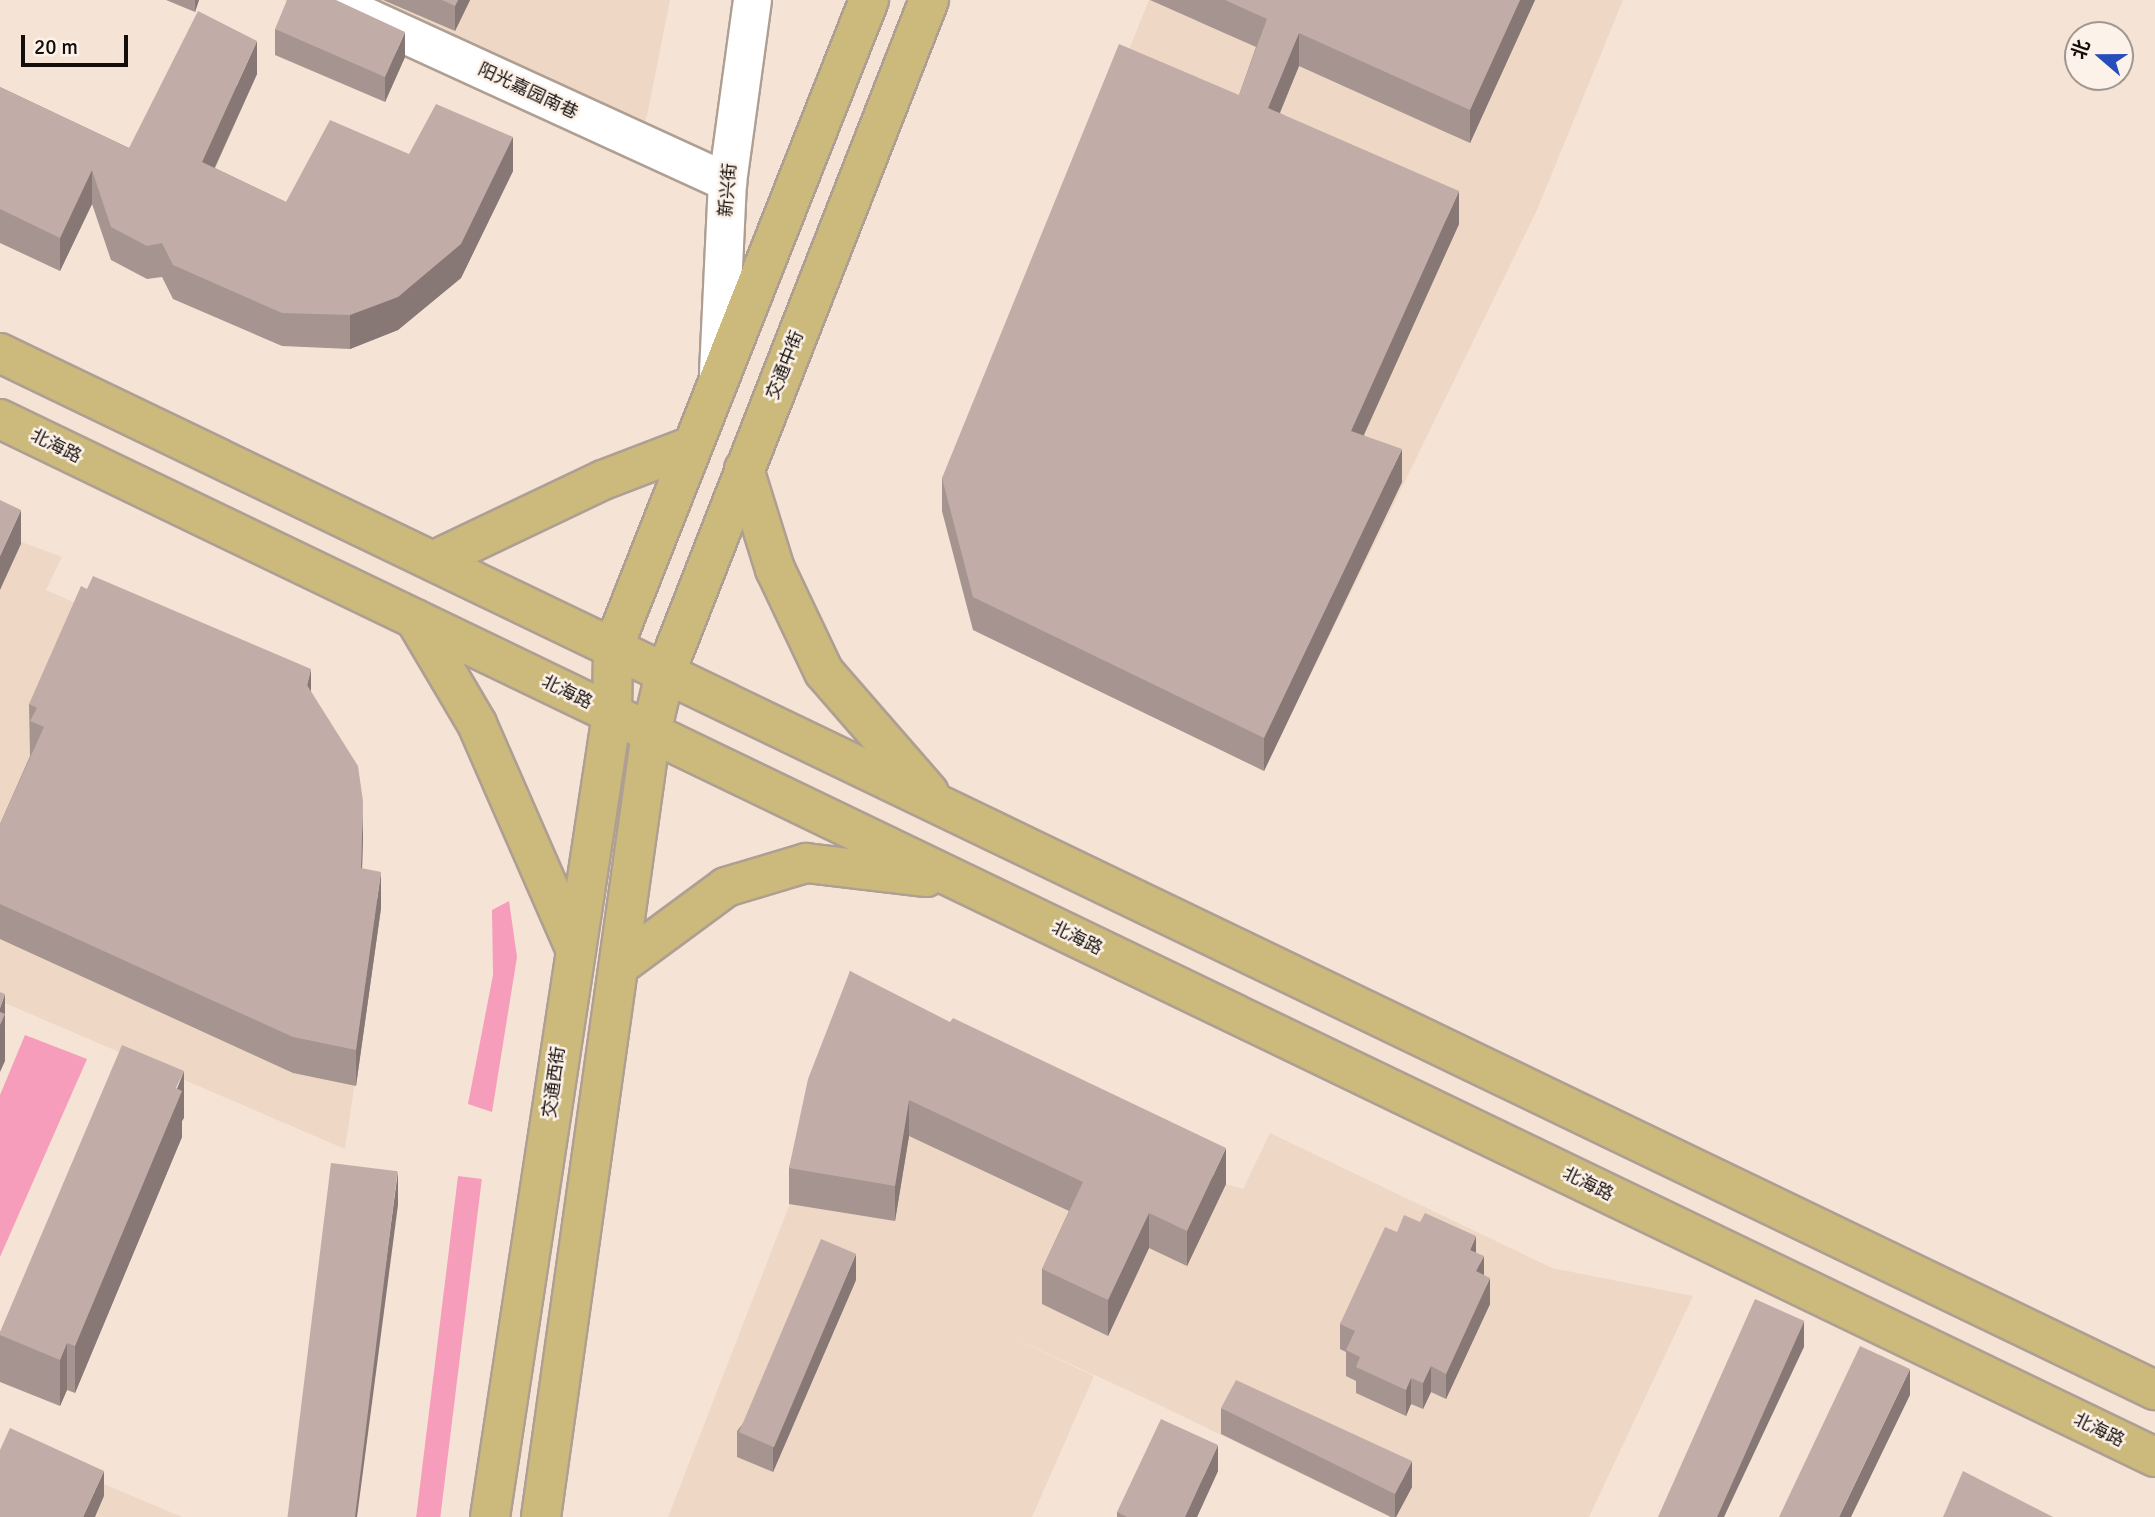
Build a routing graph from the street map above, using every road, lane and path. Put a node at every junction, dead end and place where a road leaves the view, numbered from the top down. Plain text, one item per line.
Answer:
1 (330, 0) edge
2 (752, 0) edge
3 (869, 0) edge
4 (929, 0) edge
5 (727, 182) junction
6 (0, 353) edge
7 (718, 381) junction
8 (0, 419) edge
9 (692, 446) junction
10 (744, 469) junction
11 (433, 561) junction
12 (415, 619) junction
13 (613, 648) junction
14 (666, 674) junction
15 (612, 714) junction
16 (651, 733) junction
17 (939, 805) junction
18 (956, 880) junction
19 (574, 946) junction
20 (619, 965) junction
21 (2155, 1390) edge
22 (2155, 1457) edge
23 (490, 1517) edge
24 (541, 1517) edge

1 - 5 street, 阳光嘉园南巷
2 - 5 street, 新兴街
3 - 7 main road
4 - 10 main road, 交通中街
5 - 7 street, 新兴街
6 - 11 main road
7 - 9 main road
8 - 12 main road, 北海路
9 - 11 main road
9 - 13 main road
10 - 14 main road, 交通中街
10 - 17 main road
11 - 13 main road
12 - 15 main road, 北海路
12 - 19 main road
13 - 14 main road
13 - 15 main road, 交通西街
14 - 16 main road, 交通中街
14 - 17 main road
15 - 16 main road, 北海路
15 - 19 main road, 交通西街
16 - 18 main road, 北海路
16 - 20 main road
17 - 21 main road
18 - 20 main road
18 - 22 main road, 北海路
19 - 23 main road, 交通西街
20 - 24 main road

